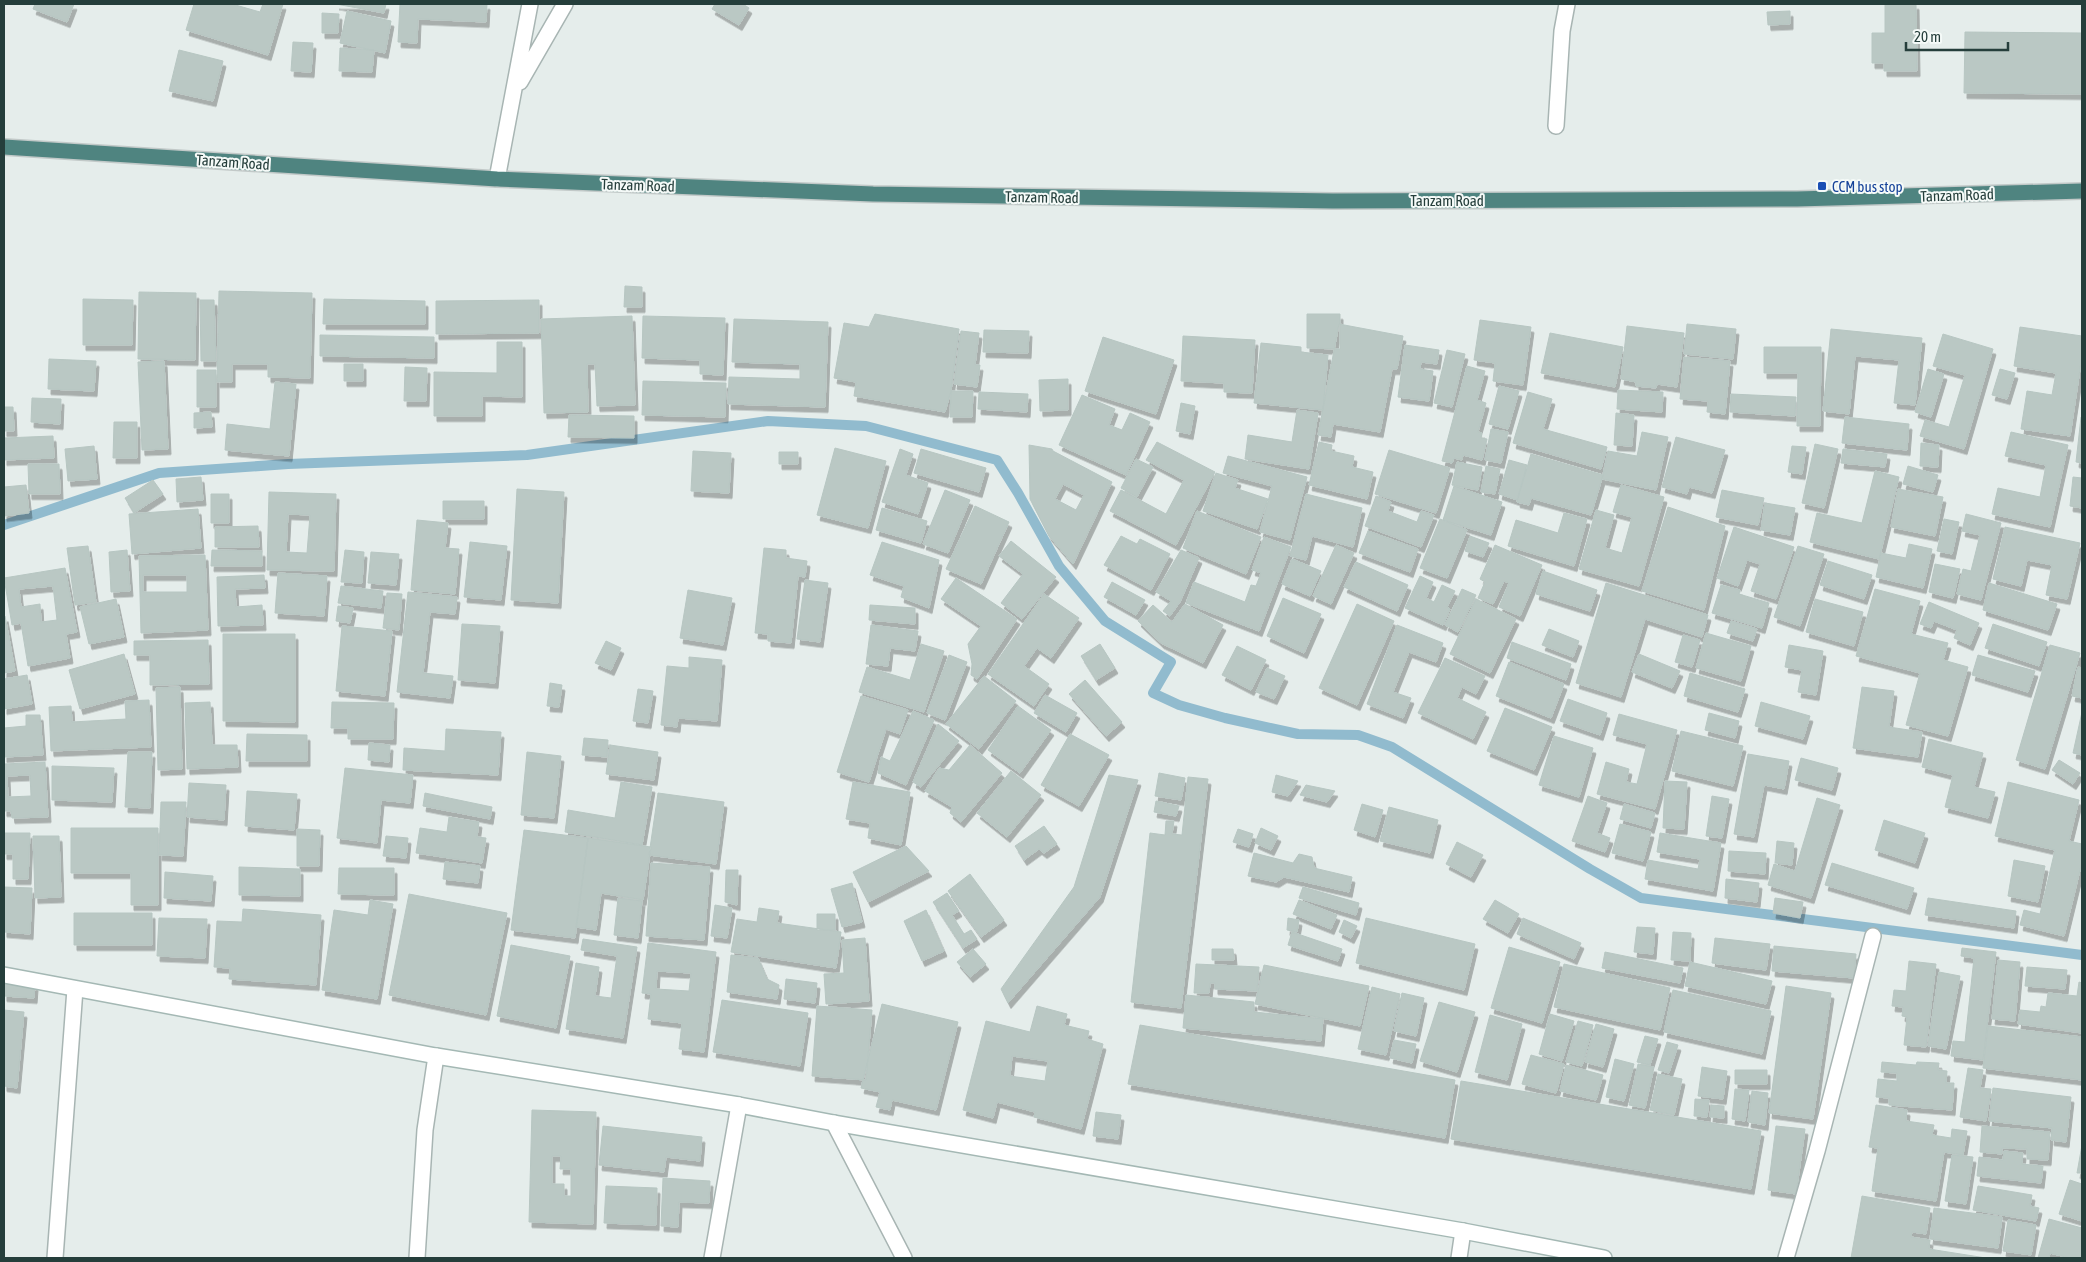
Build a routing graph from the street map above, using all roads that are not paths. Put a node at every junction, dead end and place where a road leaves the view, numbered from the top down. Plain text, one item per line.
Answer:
1 (530, 4) edge
2 (565, 4) edge
3 (1567, 4) edge
4 (514, 92) junction
5 (1556, 126) dead end
6 (4, 147) edge
7 (497, 179) junction
8 (2082, 191) edge
9 (1873, 936) dead end
10 (4, 975) edge
11 (75, 988) junction
12 (436, 1056) junction
13 (739, 1105) junction
14 (834, 1123) junction
15 (1463, 1231) junction
16 (55, 1258) edge
17 (417, 1258) edge
18 (712, 1258) edge
19 (904, 1258) edge
20 (1459, 1258) edge
21 (1604, 1258) edge
22 (1786, 1258) edge

1 - 4 main road
2 - 4 main road
3 - 5 main road
4 - 7 main road
6 - 7 highway, Tanzam Road
7 - 8 highway, Tanzam Road
9 - 22 main road
10 - 11 main road
11 - 12 main road
11 - 16 main road
12 - 13 main road
12 - 17 main road
13 - 14 main road
13 - 18 main road
14 - 15 main road
14 - 19 main road
15 - 20 main road
15 - 21 main road

